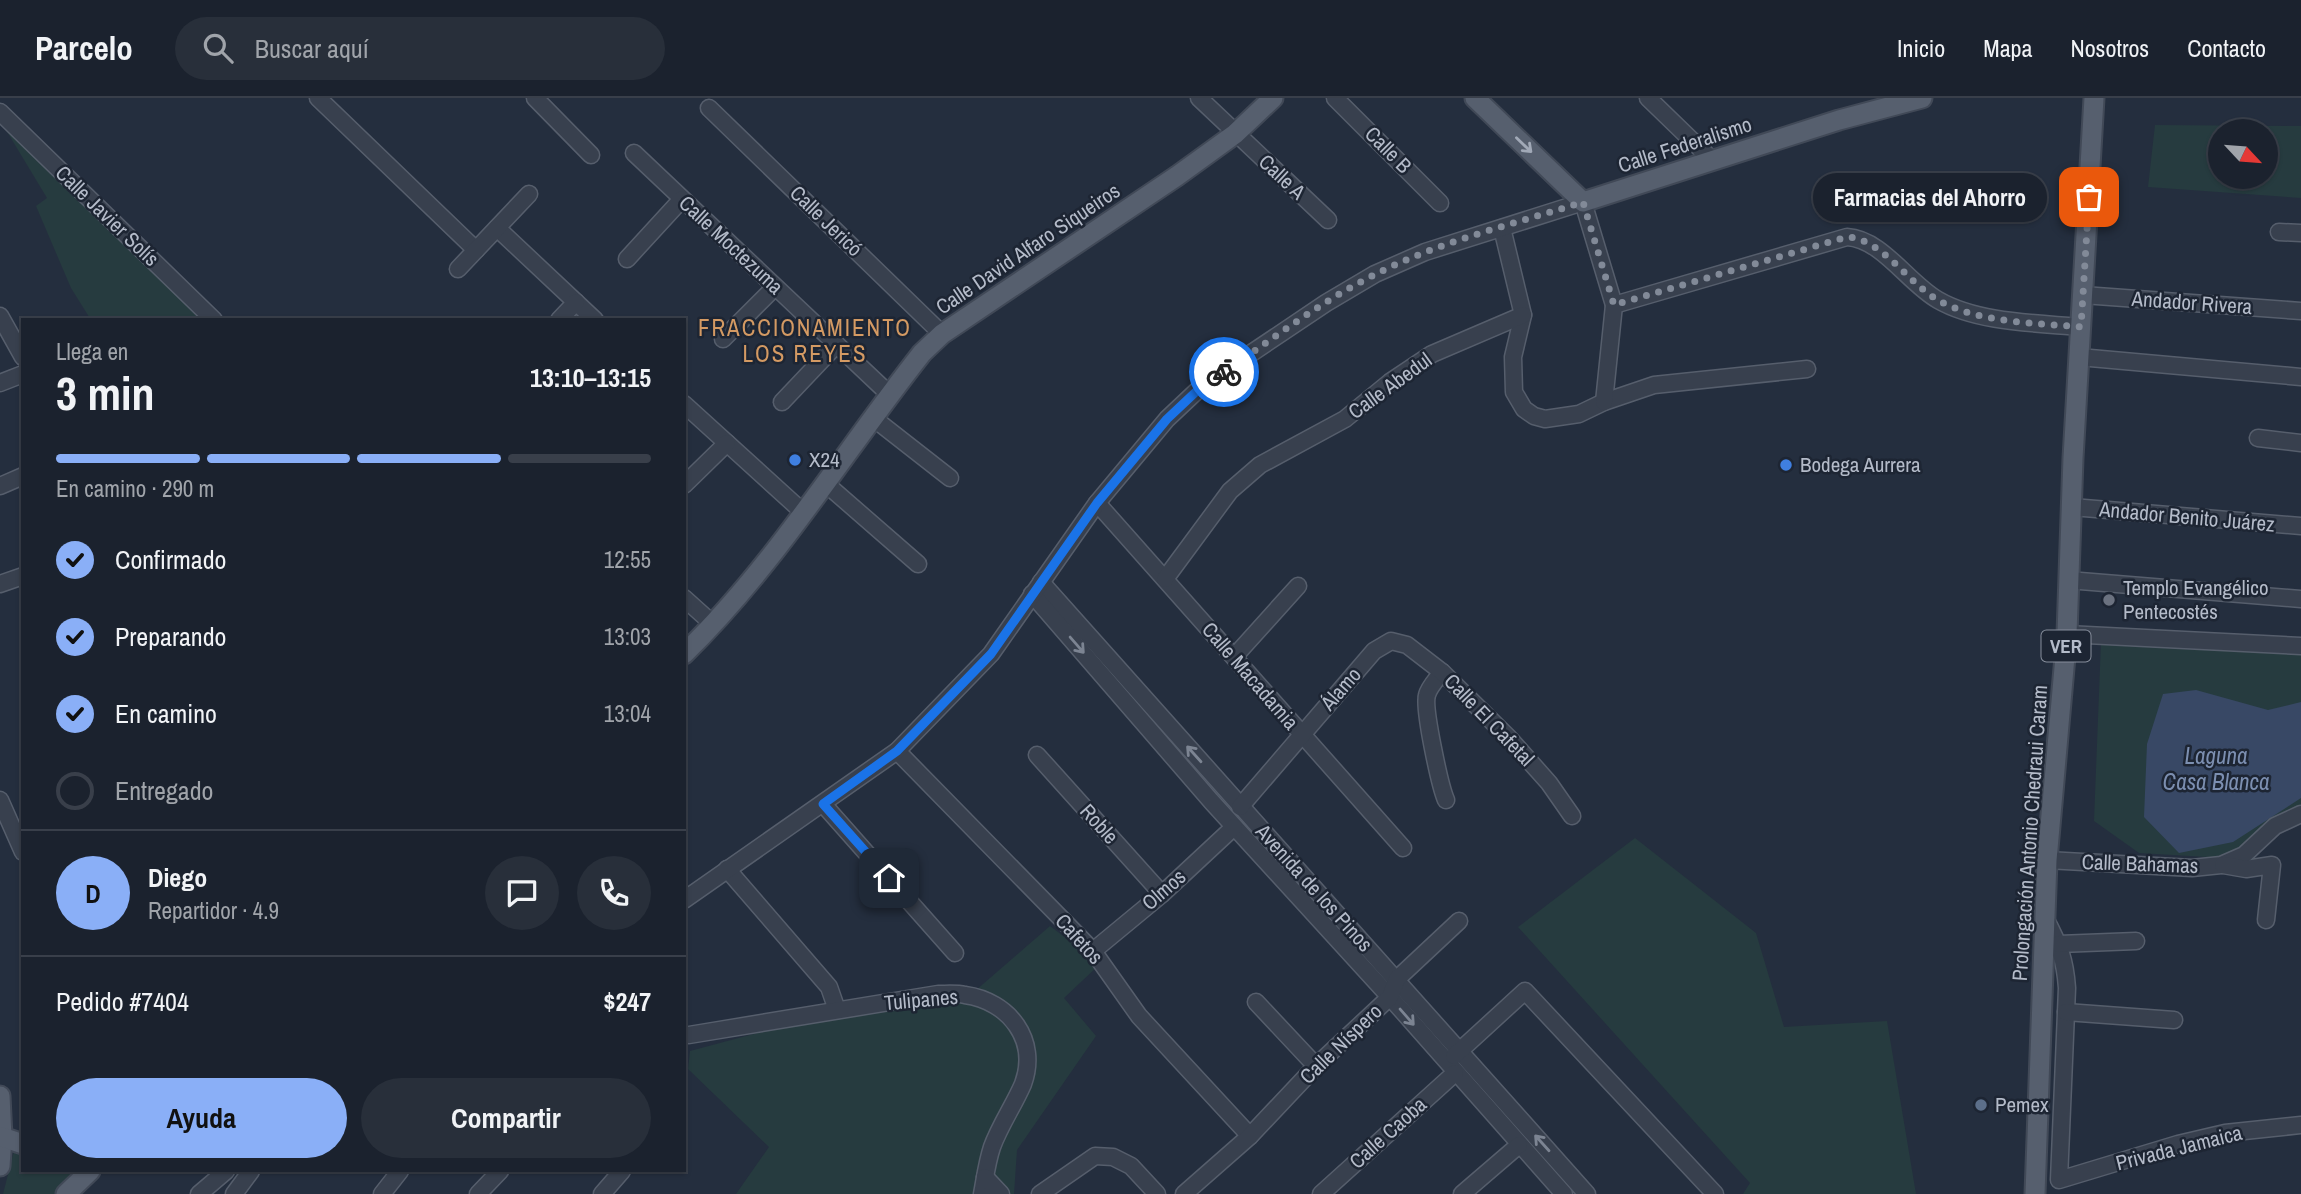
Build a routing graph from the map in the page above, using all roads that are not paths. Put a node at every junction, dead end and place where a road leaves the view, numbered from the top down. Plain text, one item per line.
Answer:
1 (318, 98) edge
2 (536, 98) edge
3 (1199, 98) edge
4 (1273, 98) edge
5 (1335, 98) edge
6 (1475, 98) edge
7 (1648, 98) edge
8 (1922, 98) edge
9 (2094, 98) edge
10 (709, 107) dead end
11 (0, 112) edge
12 (1235, 134) junction
13 (634, 153) dead end
14 (591, 155) dead end
15 (1711, 159) junction
16 (529, 194) dead end
17 (682, 199) junction
18 (1583, 202) junction
19 (1440, 203) dead end
20 (1328, 220) dead end
21 (497, 228) junction
22 (1502, 228) junction
23 (2279, 232) dead end
24 (2301, 233) edge
25 (476, 250) junction
26 (627, 259) dead end
27 (458, 269) dead end
28 (775, 286) junction
29 (2083, 295) junction
30 (576, 302) junction
31 (1614, 305) junction
32 (2301, 311) edge
33 (1523, 315) junction
34 (0, 316) edge
35 (212, 318) edge
36 (561, 318) edge
37 (593, 318) edge
38 (2081, 327) junction
39 (942, 334) junction
40 (723, 339) dead end
41 (836, 345) junction
42 (21, 354) edge
43 (2079, 357) junction
44 (1807, 369) dead end
45 (21, 375) edge
46 (2301, 377) edge
47 (0, 383) edge
48 (889, 394) junction
49 (782, 402) dead end
50 (1604, 402) junction
51 (686, 406) edge
52 (872, 417) junction
53 (2258, 438) dead end
54 (727, 443) junction
55 (2301, 443) edge
56 (21, 477) edge
57 (950, 478) dead end
58 (686, 483) edge
59 (825, 483) junction
60 (0, 486) edge
61 (1097, 503) junction
62 (2072, 507) junction
63 (804, 513) junction
64 (2301, 526) edge
65 (918, 564) dead end
66 (21, 577) edge
67 (1165, 579) junction
68 (2068, 580) junction
69 (0, 584) edge
70 (1298, 586) dead end
71 (1036, 588) junction
72 (2301, 599) edge
73 (686, 600) edge
74 (714, 625) junction
75 (2067, 634) junction
76 (1391, 641) joint
77 (2301, 646) edge
78 (686, 652) edge
79 (1234, 657) junction
80 (1442, 672) junction
81 (1302, 734) junction
82 (897, 751) junction
83 (1037, 755) dead end
84 (1224, 788) junction
85 (0, 800) edge
86 (1446, 800) dead end
87 (1211, 801) junction
88 (823, 804) junction
89 (1240, 807) junction
90 (2301, 814) edge
91 (1572, 816) dead end
92 (1234, 827) junction
93 (21, 847) edge
94 (1403, 848) dead end
95 (2047, 860) junction
96 (2221, 865) junction
97 (727, 869) junction
98 (1309, 883) junction
99 (1162, 894) junction
100 (1296, 896) junction
101 (686, 899) edge
102 (2044, 918) junction
103 (1459, 920) dead end
104 (2266, 920) dead end
105 (2137, 941) dead end
106 (2059, 944) junction
107 (1093, 951) junction
108 (955, 953) dead end
109 (1397, 979) junction
110 (1390, 997) junction
111 (1256, 1002) dead end
112 (836, 1010) junction
113 (2066, 1012) junction
114 (2174, 1020) dead end
115 (686, 1035) edge
116 (1460, 1051) junction
117 (1316, 1066) junction
118 (1451, 1068) junction
119 (0, 1096) edge
120 (2301, 1125) edge
121 (1250, 1136) junction
122 (2, 1137) junction
123 (21, 1143) edge
124 (1519, 1145) junction
125 (0, 1166) edge
126 (89, 1172) edge
127 (225, 1172) edge
128 (250, 1172) edge
129 (399, 1172) edge
130 (499, 1172) edge
131 (621, 1172) edge
132 (985, 1177) junction
133 (66, 1194) edge
134 (199, 1194) edge
135 (234, 1194) edge
136 (382, 1194) edge
137 (478, 1194) edge
138 (602, 1194) edge
139 (982, 1194) edge
140 (1001, 1194) edge
141 (1040, 1194) edge
142 (1157, 1194) edge
143 (1184, 1194) edge
144 (1321, 1194) edge
145 (1462, 1194) edge
146 (1564, 1194) edge
147 (1587, 1194) edge
148 (1715, 1194) edge
149 (2035, 1194) edge

1 - 25 street
2 - 14 street
3 - 12 street, Calle A
4 - 12 main road, Calle David Alfaro Siqueiros
5 - 19 street, Calle B
6 -> 18 main road
7 - 15 street
8 - 15 main road, Calle Federalismo
9 - 29 main road, Prolongación Antonio Chedraui Caram / VER
10 - 39 street, Calle Jericó
11 - 35 street, Calle Javier Solís
12 - 20 street, Calle A
12 - 39 main road, Calle David Alfaro Siqueiros
13 - 17 street, Calle Moctezuma
15 - 18 main road, Calle Federalismo
16 - 21 street
17 - 26 street
17 - 28 street, Calle Moctezuma
18 - 22 street
18 - 31 street
21 - 25 street
21 - 30 street
22 - 33 street
22 - 61 street
23 - 24 street
25 - 27 street
28 - 40 street
28 - 41 street, Calle Moctezuma
29 - 32 street, Andador Rivera
29 - 38 main road, Prolongación Antonio Chedraui Caram / VER
30 - 36 street
30 - 37 street
31 - 38 street
31 - 50 street
33 - 50 street
33 - 67 street, Calle Abedul
34 - 42 street
38 - 43 main road, Prolongación Antonio Chedraui Caram / VER
39 - 48 main road, Calle David Alfaro Siqueiros
41 - 48 street, Calle Moctezuma
41 - 49 street
43 - 46 street
43 - 62 main road, Prolongación Antonio Chedraui Caram / VER
44 - 50 street
45 - 47 street
48 - 52 main road, Calle David Alfaro Siqueiros
51 - 54 street
52 - 57 street
52 - 59 main road, Calle David Alfaro Siqueiros
53 - 55 street
54 - 58 street
54 - 63 street
56 - 60 street
59 - 63 main road, Calle David Alfaro Siqueiros
59 - 65 street
61 - 67 street, Calle Macadamia
61 - 71 street
62 - 64 street, Andador Benito Juárez
62 - 68 main road, Prolongación Antonio Chedraui Caram / VER
63 - 74 main road, Calle David Alfaro Siqueiros
66 - 69 street
67 - 79 street, Calle Macadamia
68 - 72 street
68 - 75 main road, Prolongación Antonio Chedraui Caram / VER
70 - 79 street
71 - 82 street
84 -> 71 street, Avenida de los Pinos
71 -> 87 street, Avenida de los Pinos
73 - 74 street
74 - 78 main road, Calle David Alfaro Siqueiros
75 - 77 street
75 - 95 main road, Prolongación Antonio Chedraui Caram / VER
76 - 80 street, Calle El Cafetal
76 - 81 street, Álamo
79 - 81 street, Calle Macadamia
80 - 86 street
80 - 91 street, Calle El Cafetal
81 - 89 street, Álamo
81 - 94 street, Calle Macadamia
82 - 88 street
82 - 107 street, Cafetos
83 - 99 street, Roble
84 - 87 street
84 - 89 street, Avenida de los Pinos
85 - 93 street
87 - 92 street, Avenida de los Pinos
88 - 97 street
88 - 108 street
89 - 98 street, Avenida de los Pinos
90 - 96 street, Calle Bahamas
92 - 99 street, Olmos
92 - 100 street, Avenida de los Pinos
95 - 96 street, Calle Bahamas
95 - 102 main road, Prolongación Antonio Chedraui Caram / VER
96 - 104 street
97 - 101 street
97 - 112 street
98 - 100 street
98 - 109 street, Avenida de los Pinos
99 - 107 street, Olmos
100 - 110 street, Avenida de los Pinos
102 - 106 street
102 - 149 main road, Prolongación Antonio Chedraui Caram / VER
103 - 109 street, Calle Níspero
105 - 106 street
106 - 113 street
107 - 121 street, Cafetos
109 - 110 street, Calle Níspero
109 - 116 street, Avenida de los Pinos
110 - 117 street, Calle Níspero
110 -> 118 street, Avenida de los Pinos
111 - 117 street
112 - 115 street, Tulipanes
112 - 132 street, Tulipanes
113 - 114 street
113 - 120 street, Privada Jamaica
116 - 118 street, Calle Caoba
147 -> 116 street, Avenida de los Pinos
116 - 148 street, Calle Caoba
117 - 121 street, Calle Níspero
118 - 124 street, Avenida de los Pinos
118 - 144 street, Calle Caoba
119 - 122 main road
121 - 143 street, Calle Níspero
122 - 123 main road
122 - 125 main road
124 - 145 street
124 - 146 street, Avenida de los Pinos
126 - 133 main road
127 - 134 street
128 - 135 street
129 - 136 street
130 - 137 street
131 - 138 street
132 - 139 street, Tulipanes
132 - 140 street
141 - 142 street

